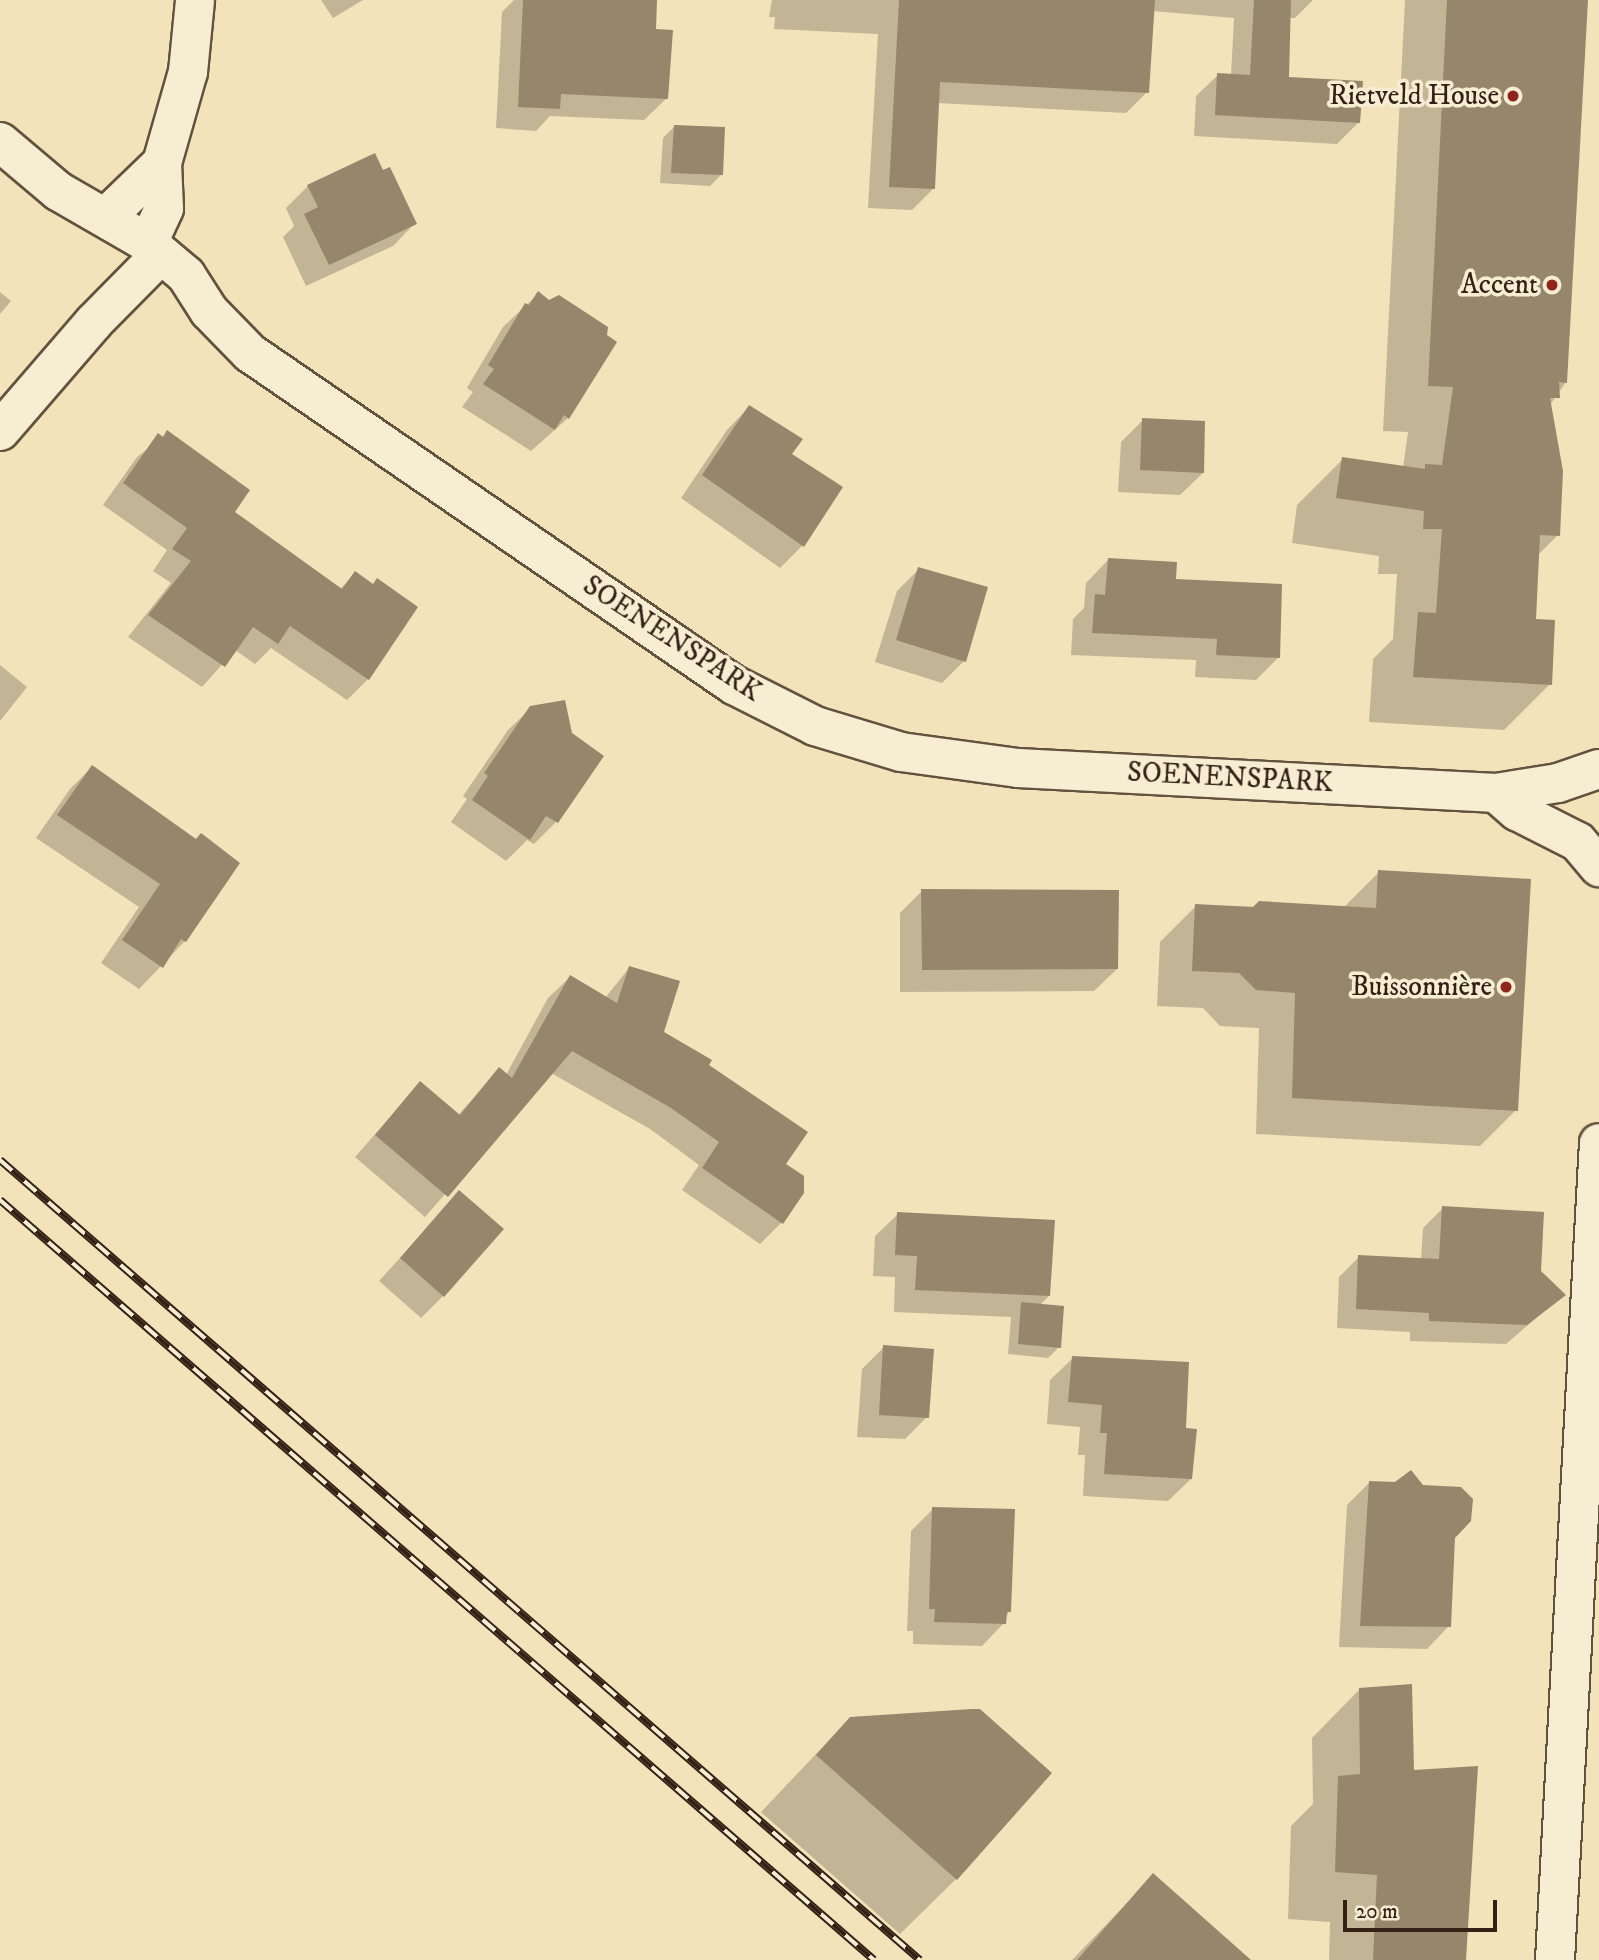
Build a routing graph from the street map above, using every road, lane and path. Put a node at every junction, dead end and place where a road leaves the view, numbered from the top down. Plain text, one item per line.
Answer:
1 (195, 0) edge
2 (0, 142) edge
3 (162, 163) junction
4 (107, 216) junction
5 (154, 249) junction
6 (0, 431) edge
7 (1599, 769) edge
8 (1496, 793) junction
9 (1599, 867) edge
10 (1599, 1143) edge
11 (1555, 1960) edge

1 - 3 street
2 - 4 street, SOENENSPARK
3 - 4 street
3 - 5 street
4 - 5 street, SOENENSPARK
5 - 6 street
5 - 8 street, SOENENSPARK
7 - 8 street, SOENENSPARK
8 - 9 street
10 - 11 street

